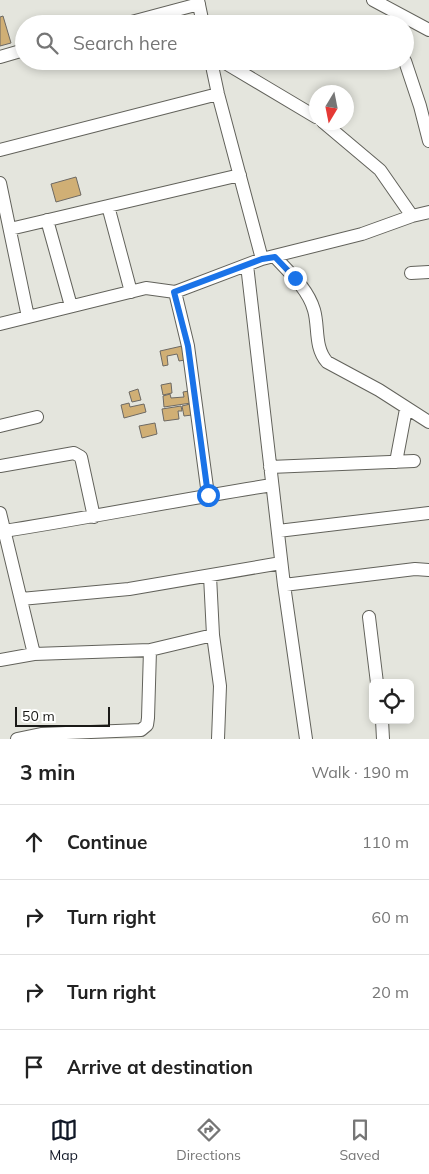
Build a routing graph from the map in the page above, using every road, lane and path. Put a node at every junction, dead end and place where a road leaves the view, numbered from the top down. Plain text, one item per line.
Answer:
1 (373, 0) edge
2 (198, 2) edge
3 (154, 15) edge
4 (201, 15) edge
5 (396, 15) edge
6 (414, 24) edge
7 (429, 30) edge
8 (15, 52) edge
9 (0, 56) edge
10 (213, 70) edge
11 (237, 70) edge
12 (408, 70) edge
13 (218, 94) junction
14 (309, 113) edge
15 (332, 130) edge
16 (429, 141) edge
17 (0, 150) edge
18 (240, 175) junction
19 (0, 183) edge
20 (108, 206) junction
21 (429, 212) edge
22 (412, 216) junction
23 (47, 220) junction
24 (10, 229) junction
25 (275, 257) junction
26 (262, 259) junction
27 (247, 265) junction
28 (429, 272) edge
29 (411, 273) dead end
30 (131, 292) junction
31 (174, 292) junction
32 (70, 306) junction
33 (28, 318) junction
34 (0, 324) edge
35 (406, 408) junction
36 (37, 417) dead end
37 (429, 422) edge
38 (0, 426) edge
39 (414, 461) dead end
40 (396, 462) junction
41 (0, 466) edge
42 (270, 467) junction
43 (272, 485) junction
44 (208, 495) junction
45 (0, 513) edge
46 (429, 513) edge
47 (94, 517) junction
48 (4, 531) junction
49 (278, 531) junction
50 (281, 563) junction
51 (429, 570) edge
52 (210, 576) junction
53 (284, 585) junction
54 (21, 599) junction
55 (369, 617) dead end
56 (213, 635) junction
57 (150, 650) junction
58 (34, 654) junction
59 (0, 660) edge
60 (377, 679) edge
61 (382, 724) edge
62 (16, 739) edge
63 (218, 739) edge
64 (306, 739) edge
65 (383, 739) edge

1 - 5 street
2 - 3 street
2 - 4 street
6 - 7 street
8 - 9 street
10 - 13 street
11 - 14 street
12 - 16 street
13 - 17 street
13 - 18 street
15 - 22 street
18 - 20 street
18 - 26 street
19 - 24 street
20 - 23 street
20 - 30 street
21 - 22 street
22 - 25 street
23 - 24 street
23 - 32 street
24 - 33 street
25 - 26 street
25 - 35 street
26 - 27 street
27 - 31 street
27 - 42 street
28 - 29 street
30 - 31 street
30 - 32 street
31 - 44 street
32 - 33 street
33 - 34 street
35 - 37 street
35 - 40 street
36 - 38 street
39 - 40 street
40 - 42 street
41 - 47 street
42 - 43 street
43 - 44 street
43 - 49 street
44 - 47 street
45 - 48 street
46 - 49 street
47 - 48 street
48 - 54 street
49 - 50 street
50 - 52 street
50 - 53 street
51 - 53 street
52 - 54 street
52 - 56 street
53 - 64 street
54 - 58 street
55 - 60 street
56 - 57 street
56 - 63 street
57 - 58 street
57 - 62 street
58 - 59 street
61 - 65 street

